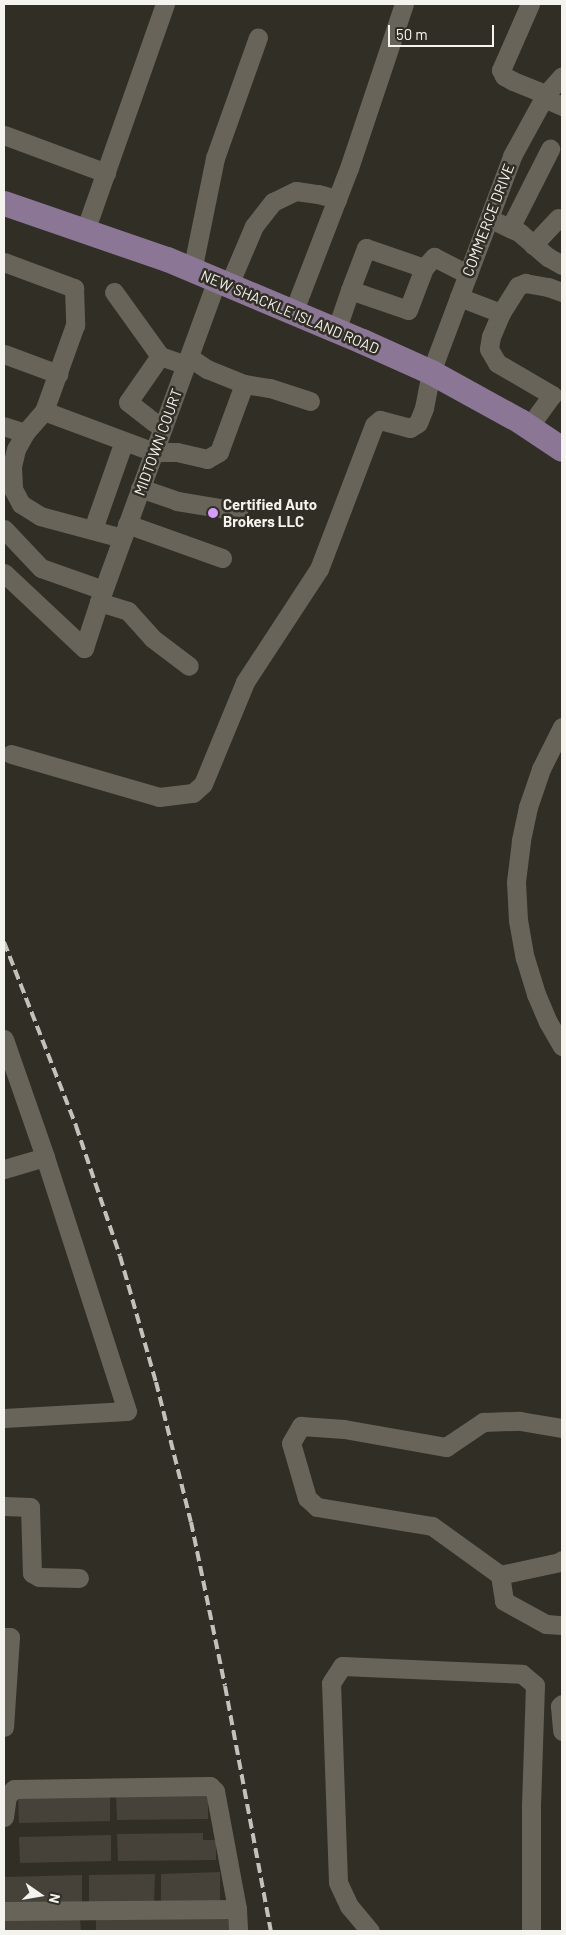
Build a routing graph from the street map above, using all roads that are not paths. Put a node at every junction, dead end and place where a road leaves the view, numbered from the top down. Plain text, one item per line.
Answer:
1 (165, 4) edge
2 (404, 4) edge
3 (530, 4) edge
4 (258, 36) dead end
5 (562, 76) edge
6 (545, 96) junction
7 (562, 106) edge
8 (525, 133) junction
9 (4, 135) edge
10 (556, 149) edge
11 (106, 173) junction
12 (337, 199) junction
13 (4, 203) edge
14 (561, 216) edge
15 (488, 218) junction
16 (510, 228) junction
17 (85, 231) junction
18 (533, 244) junction
19 (4, 262) edge
20 (562, 265) edge
21 (424, 268) junction
22 (192, 271) junction
23 (468, 274) junction
24 (222, 284) junction
25 (350, 290) junction
26 (114, 292) dead end
27 (562, 292) edge
28 (459, 297) junction
29 (293, 313) junction
30 (501, 313) junction
31 (336, 330) junction
32 (4, 354) edge
33 (160, 356) junction
34 (187, 361) junction
35 (431, 372) junction
36 (58, 374) junction
37 (244, 384) junction
38 (310, 401) dead end
39 (44, 411) junction
40 (4, 426) edge
41 (163, 426) junction
42 (529, 427) junction
43 (25, 433) junction
44 (124, 441) junction
45 (562, 449) edge
46 (154, 452) junction
47 (140, 488) junction
48 (238, 511) dead end
49 (4, 529) edge
50 (93, 529) junction
51 (125, 531) junction
52 (20, 546) junction
53 (222, 558) dead end
54 (4, 562) edge
55 (4, 573) edge
56 (101, 596) junction
57 (189, 666) dead end
58 (562, 727) edge
59 (12, 754) dead end
60 (4, 1039) edge
61 (562, 1046) edge
62 (45, 1157) junction
63 (4, 1169) edge
64 (4, 1418) edge
65 (562, 1428) edge
66 (4, 1506) edge
67 (562, 1560) edge
68 (500, 1575) junction
69 (79, 1578) dead end
70 (562, 1625) edge
71 (4, 1637) edge
72 (561, 1705) edge
73 (534, 1706) junction
74 (4, 1726) edge
75 (562, 1731) edge
76 (4, 1817) edge
77 (237, 1909) junction
78 (4, 1911) edge
79 (238, 1931) edge
80 (370, 1931) edge
81 (531, 1931) edge

1 - 11 street
2 - 12 street
3 - 6 street
4 - 22 street
5 - 6 street, COMMERCE DRIVE
6 - 7 street
6 - 8 street, COMMERCE DRIVE
8 - 10 street
8 - 15 street, COMMERCE DRIVE
9 - 11 street
10 - 16 street
11 - 17 street
12 - 24 street, MIDTOWN COURT
12 - 29 street
13 - 17 main road, NEW SHACKLE ISLAND ROAD
14 - 18 street
15 - 16 street
15 - 23 street, COMMERCE DRIVE
16 - 18 street
17 - 22 main road, NEW SHACKLE ISLAND ROAD
18 - 20 street
19 - 36 street
21 - 23 street
21 - 25 street
21 - 25 street
22 - 24 main road, NEW SHACKLE ISLAND ROAD
23 - 28 street, COMMERCE DRIVE
24 - 29 main road, NEW SHACKLE ISLAND ROAD
24 - 34 street, MIDTOWN COURT
25 - 31 street
26 - 33 street
27 - 30 street
28 - 30 street
28 - 35 street, COMMERCE DRIVE
29 - 31 main road, NEW SHACKLE ISLAND ROAD
30 - 42 street
31 - 35 main road, NEW SHACKLE ISLAND ROAD
32 - 36 street
33 - 34 street
33 - 41 street
34 - 37 street
34 - 41 street, MIDTOWN COURT
35 - 42 main road, NEW SHACKLE ISLAND ROAD
35 - 59 street, COMMERCE DRIVE
36 - 39 street
37 - 38 street
37 - 46 street
39 - 43 street
39 - 44 street
40 - 43 street
41 - 46 street, MIDTOWN COURT
42 - 45 main road, NEW SHACKLE ISLAND ROAD
43 - 50 street
44 - 46 street
44 - 50 street
46 - 47 street, MIDTOWN COURT
47 - 48 street
47 - 51 street, MIDTOWN COURT
49 - 52 street
50 - 51 street
51 - 53 street
51 - 56 street, MIDTOWN COURT
52 - 54 street
52 - 56 street
55 - 56 street, MIDTOWN COURT
56 - 57 street
58 - 61 street
60 - 62 street
62 - 63 street
62 - 64 street
65 - 68 street
66 - 69 street
67 - 68 street
68 - 70 street
71 - 74 street
72 - 73 street
72 - 75 street
73 - 80 street
73 - 81 street
76 - 77 street
77 - 78 street
77 - 79 street

